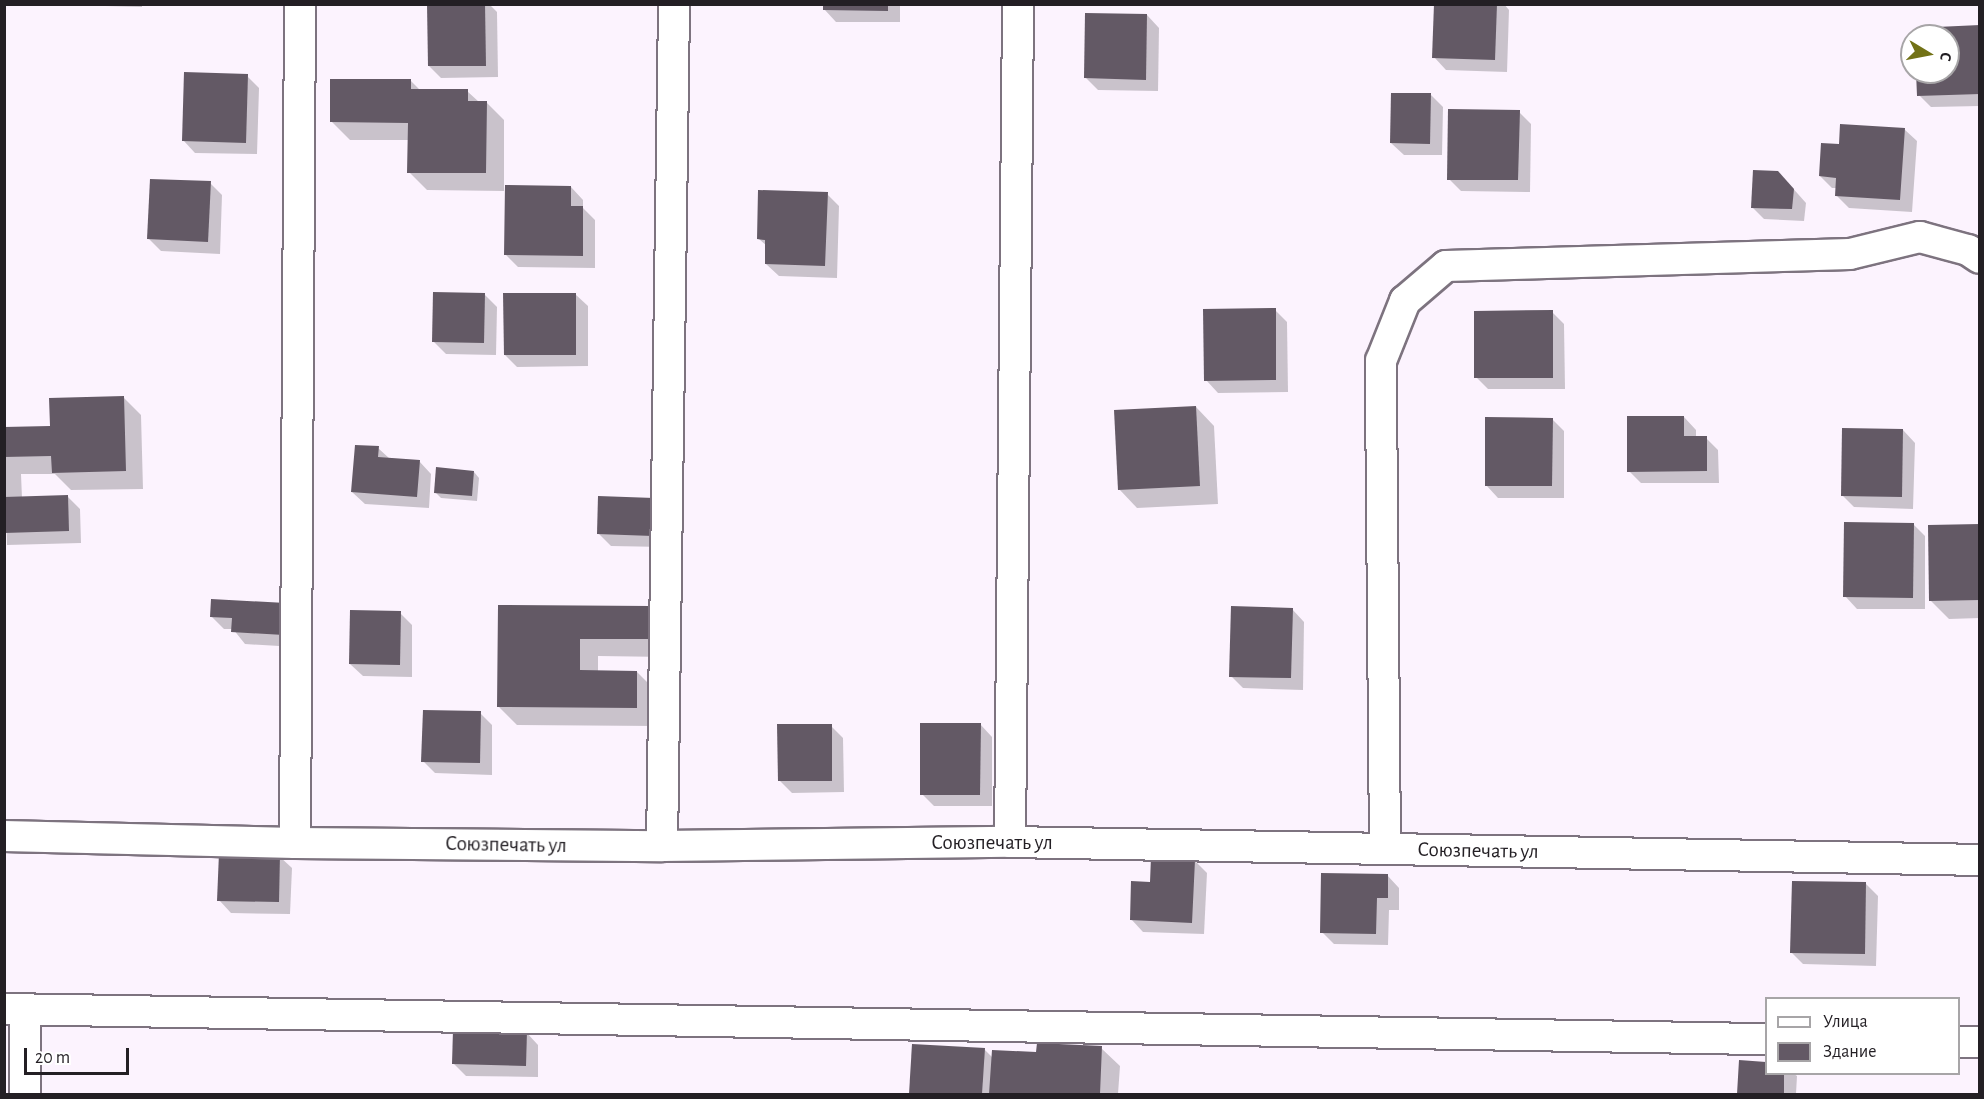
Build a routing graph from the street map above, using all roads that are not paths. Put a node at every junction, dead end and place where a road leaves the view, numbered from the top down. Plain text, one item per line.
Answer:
1 (300, 4) edge
2 (674, 4) edge
3 (1018, 4) edge
4 (1980, 258) edge
5 (4, 836) edge
6 (1010, 842) junction
7 (295, 843) junction
8 (662, 846) junction
9 (1385, 849) junction
10 (1980, 860) edge
11 (15, 1009) edge
12 (1765, 1039) edge
13 (1960, 1042) edge
14 (1980, 1042) edge
15 (26, 1095) edge

1 - 7 street
2 - 8 street
3 - 6 street
4 - 9 street
5 - 7 street, Союзпечать ул
6 - 8 street, Союзпечать ул
6 - 9 street, Союзпечать ул
7 - 8 street, Союзпечать ул
9 - 10 street, Союзпечать ул
11 - 12 street
11 - 15 street
13 - 14 street

